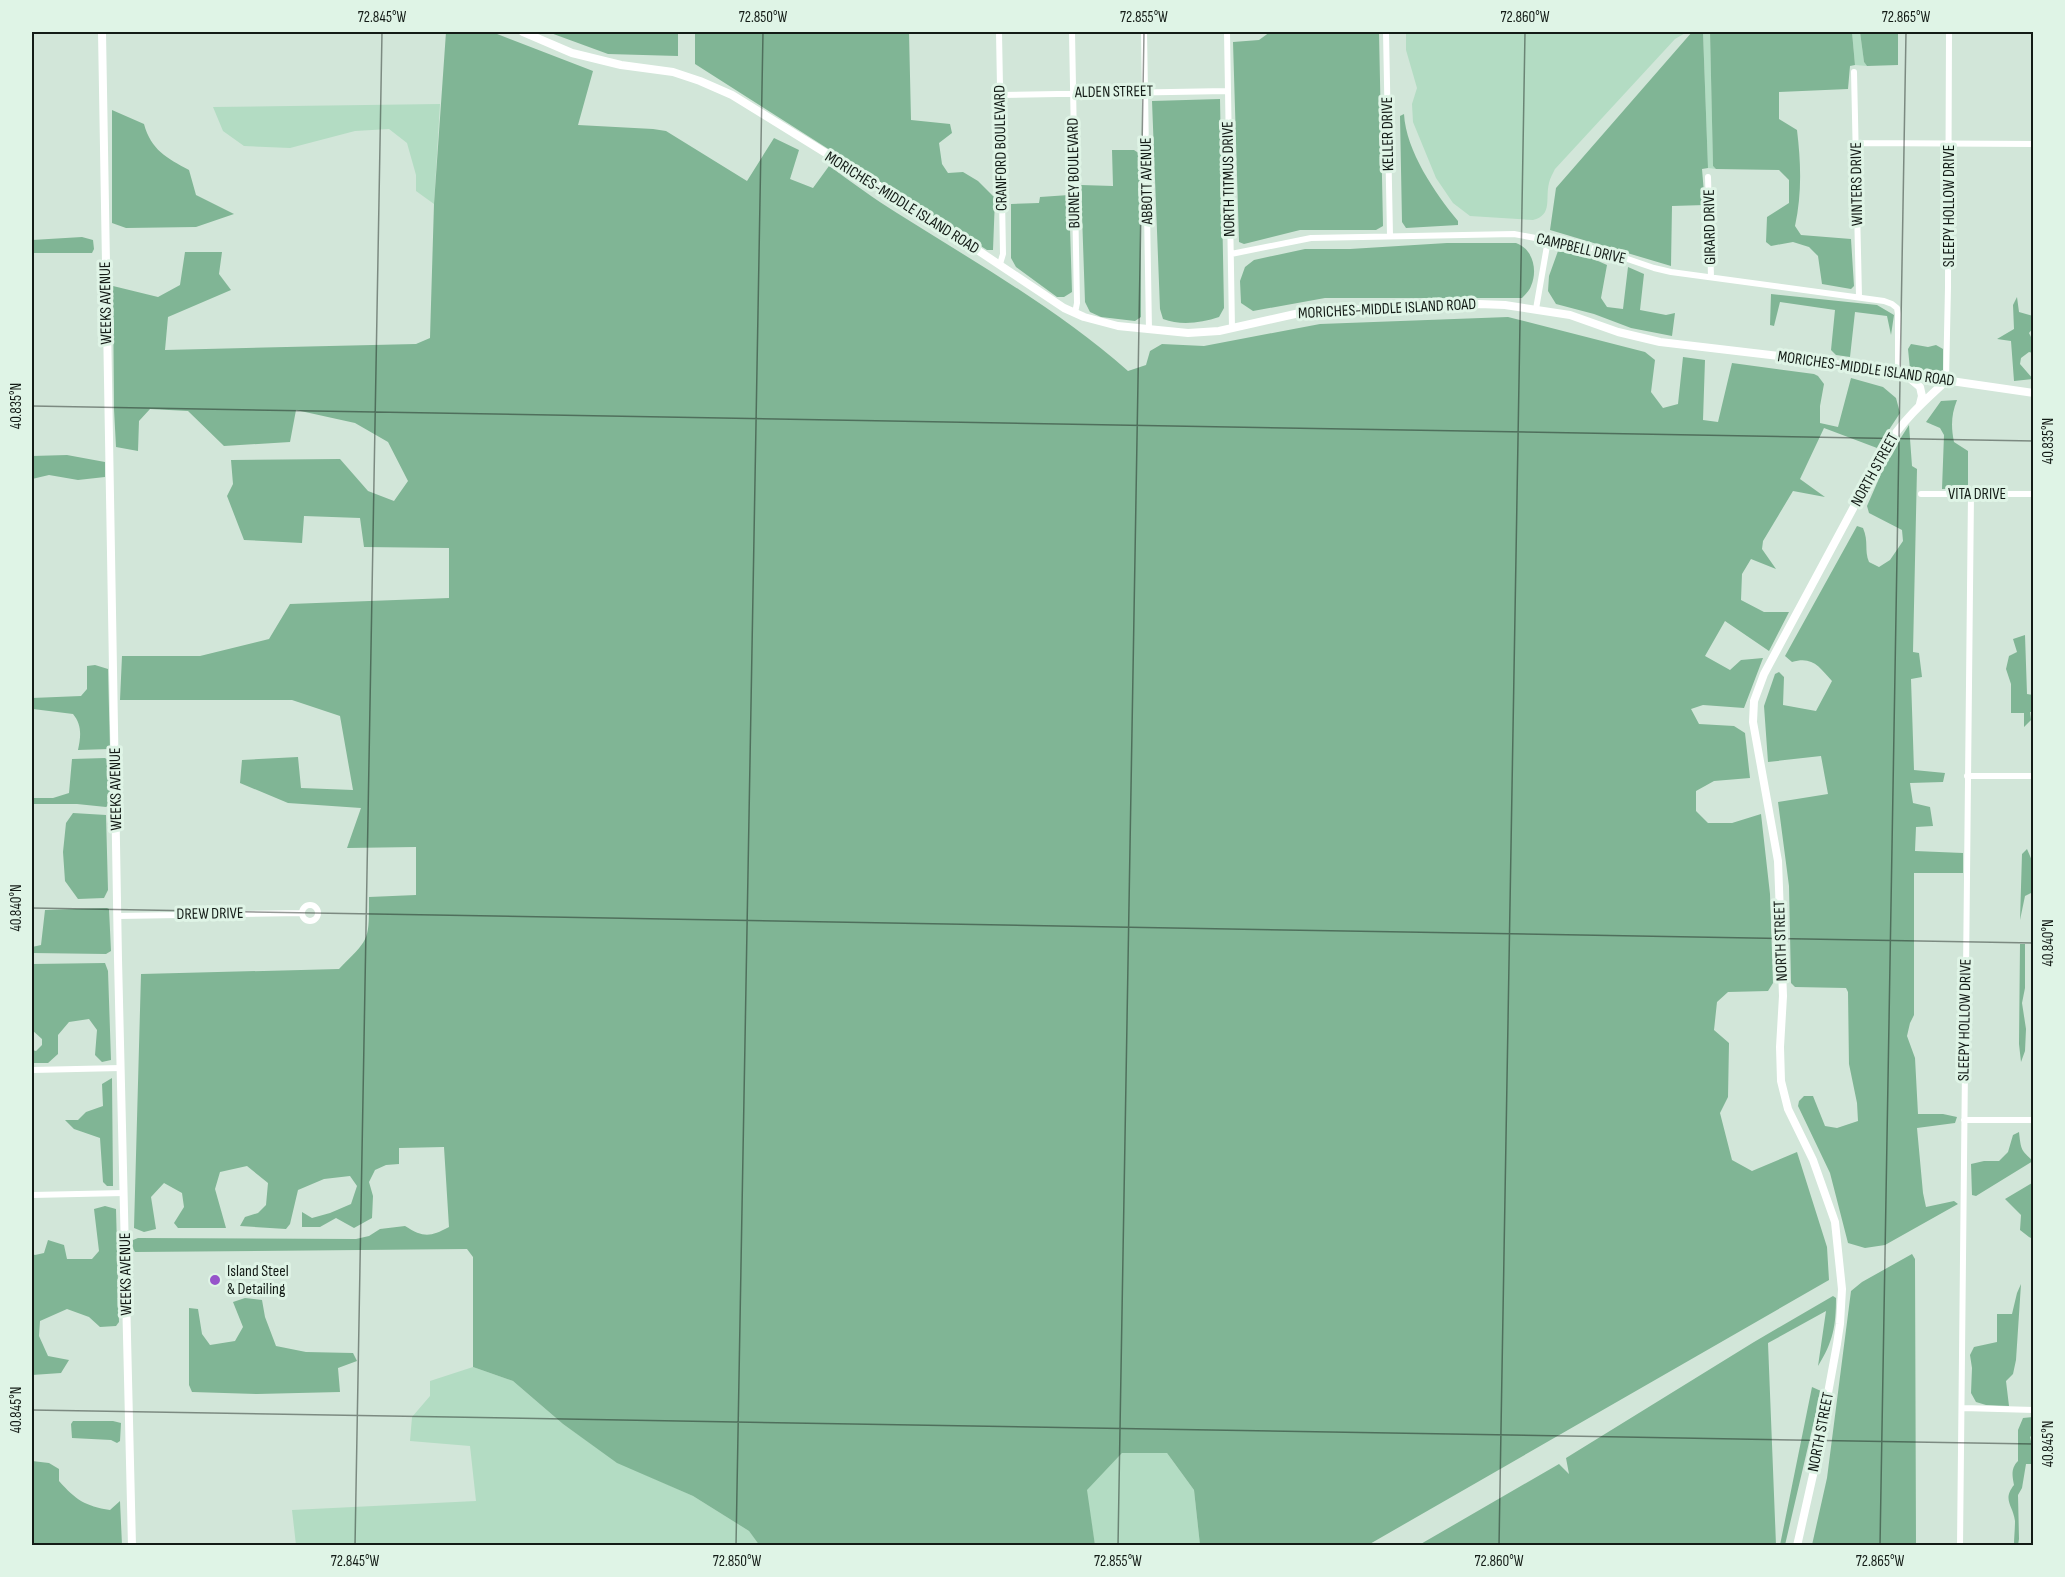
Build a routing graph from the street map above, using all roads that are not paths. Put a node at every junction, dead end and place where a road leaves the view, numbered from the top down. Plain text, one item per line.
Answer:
1 (102, 32) edge
2 (523, 32) edge
3 (999, 32) edge
4 (1072, 32) edge
5 (1144, 32) edge
6 (1227, 32) edge
7 (1386, 32) edge
8 (1949, 32) edge
9 (1854, 72) dead end
10 (1227, 91) junction
11 (1144, 92) junction
12 (1073, 93) junction
13 (1000, 94) junction
14 (1856, 143) junction
15 (1949, 143) junction
16 (2034, 144) edge
17 (1708, 177) dead end
18 (1390, 236) junction
19 (1548, 240) junction
20 (1231, 254) junction
21 (1000, 264) junction
22 (1711, 278) junction
23 (1859, 297) junction
24 (1536, 309) junction
25 (1075, 313) junction
26 (1232, 327) junction
27 (1149, 330) junction
28 (1902, 375) junction
29 (1946, 381) junction
30 (2034, 393) edge
31 (1919, 405) junction
32 (1921, 494) dead end
33 (1971, 494) junction
34 (2034, 494) edge
35 (1967, 776) junction
36 (2034, 776) edge
37 (302, 913) dead end
38 (118, 916) junction
39 (121, 1068) junction
40 (32, 1070) edge
41 (1964, 1120) junction
42 (2034, 1120) edge
43 (124, 1193) junction
44 (32, 1195) edge
45 (1963, 1408) junction
46 (2034, 1410) edge
47 (132, 1545) edge
48 (1797, 1545) edge
49 (1960, 1545) edge

1 - 38 street, WEEKS AVENUE
2 - 21 main road, MORICHES-MIDDLE ISLAND ROAD
3 - 13 street, CRANFORD BOULEVARD
4 - 12 street, BURNEY BOULEVARD
5 - 11 street, ABBOTT AVENUE
6 - 10 street, NORTH TITMUS DRIVE
7 - 18 street, KELLER DRIVE
8 - 15 street, SLEEPY HOLLOW DRIVE
9 - 14 street, WINTERS DRIVE
10 - 11 street, ALDEN STREET
10 - 20 street, NORTH TITMUS DRIVE
11 - 12 street, ALDEN STREET
11 - 27 street, ABBOTT AVENUE
12 - 13 street, ALDEN STREET
12 - 25 street, BURNEY BOULEVARD
13 - 21 street, CRANFORD BOULEVARD
14 - 15 street
14 - 23 street, WINTERS DRIVE
15 - 16 street
15 - 29 street, SLEEPY HOLLOW DRIVE
17 - 22 street, GIRARD DRIVE
18 - 19 street, CAMPBELL DRIVE
18 - 20 street, CAMPBELL DRIVE
19 - 22 street, CAMPBELL DRIVE
19 - 24 street
20 - 26 street, NORTH TITMUS DRIVE
21 - 25 main road, MORICHES-MIDDLE ISLAND ROAD
22 - 23 street, CAMPBELL DRIVE
23 - 28 street, CAMPBELL DRIVE
24 - 26 main road, MORICHES-MIDDLE ISLAND ROAD
24 - 28 main road, MORICHES-MIDDLE ISLAND ROAD
25 - 27 main road, MORICHES-MIDDLE ISLAND ROAD
26 - 27 main road, MORICHES-MIDDLE ISLAND ROAD
28 - 29 main road, MORICHES-MIDDLE ISLAND ROAD
28 - 31 street
29 - 30 main road, MORICHES-MIDDLE ISLAND ROAD
29 - 31 street, NORTH STREET
31 - 48 street, NORTH STREET
32 - 33 street, VITA DRIVE
33 - 34 street, VITA DRIVE
33 - 35 street, SLEEPY HOLLOW DRIVE
35 - 36 street
35 - 41 street, SLEEPY HOLLOW DRIVE
37 - 38 street, DREW DRIVE
38 - 39 street, WEEKS AVENUE
39 - 40 street
39 - 43 street, WEEKS AVENUE
41 - 42 street
41 - 45 street, SLEEPY HOLLOW DRIVE
43 - 44 street
43 - 47 street, WEEKS AVENUE
45 - 46 street
45 - 49 street, SLEEPY HOLLOW DRIVE

